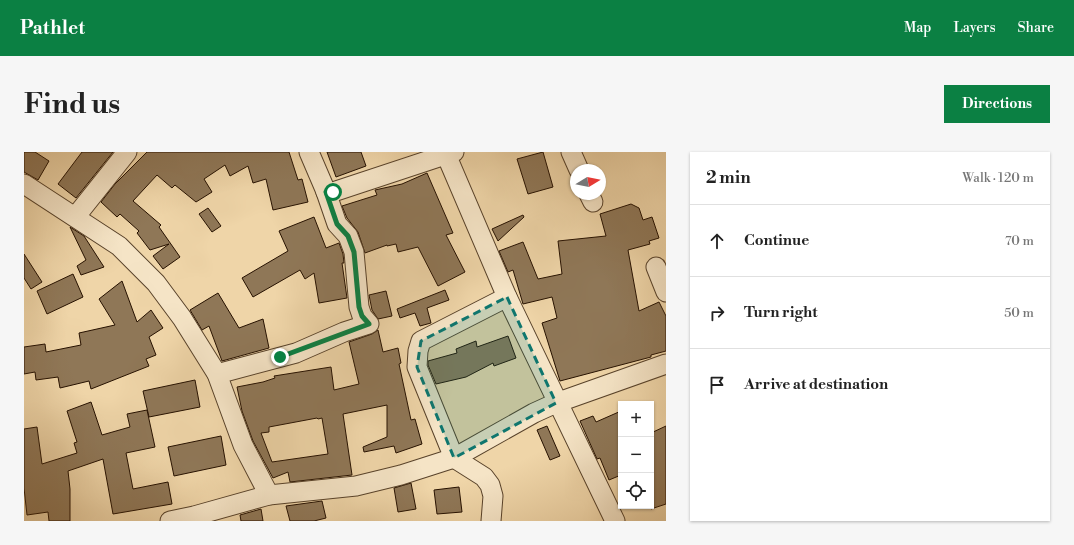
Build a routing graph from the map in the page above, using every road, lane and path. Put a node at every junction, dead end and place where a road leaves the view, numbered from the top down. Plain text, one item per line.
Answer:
1 (127, 152) edge
2 (309, 152) edge
3 (571, 152) edge
4 (448, 153) edge
5 (576, 164) edge
6 (24, 184) edge
7 (326, 192) junction
8 (76, 216) junction
9 (656, 267) dead end
10 (666, 292) edge
11 (507, 297) junction
12 (666, 364) edge
13 (218, 374) junction
14 (556, 403) junction
15 (454, 458) junction
16 (269, 495) junction
17 (194, 519) edge
18 (170, 521) edge
19 (490, 521) edge
20 (614, 521) edge

1 - 8 street
2 - 7 street
3 - 5 street
4 - 7 street
4 - 11 street
6 - 8 street
7 - 13 street
8 - 13 street
9 - 10 street
11 - 14 street
11 - 15 street
12 - 14 street
13 - 16 street
14 - 15 street
14 - 20 street
15 - 16 street
15 - 19 street
16 - 17 street
17 - 18 street

